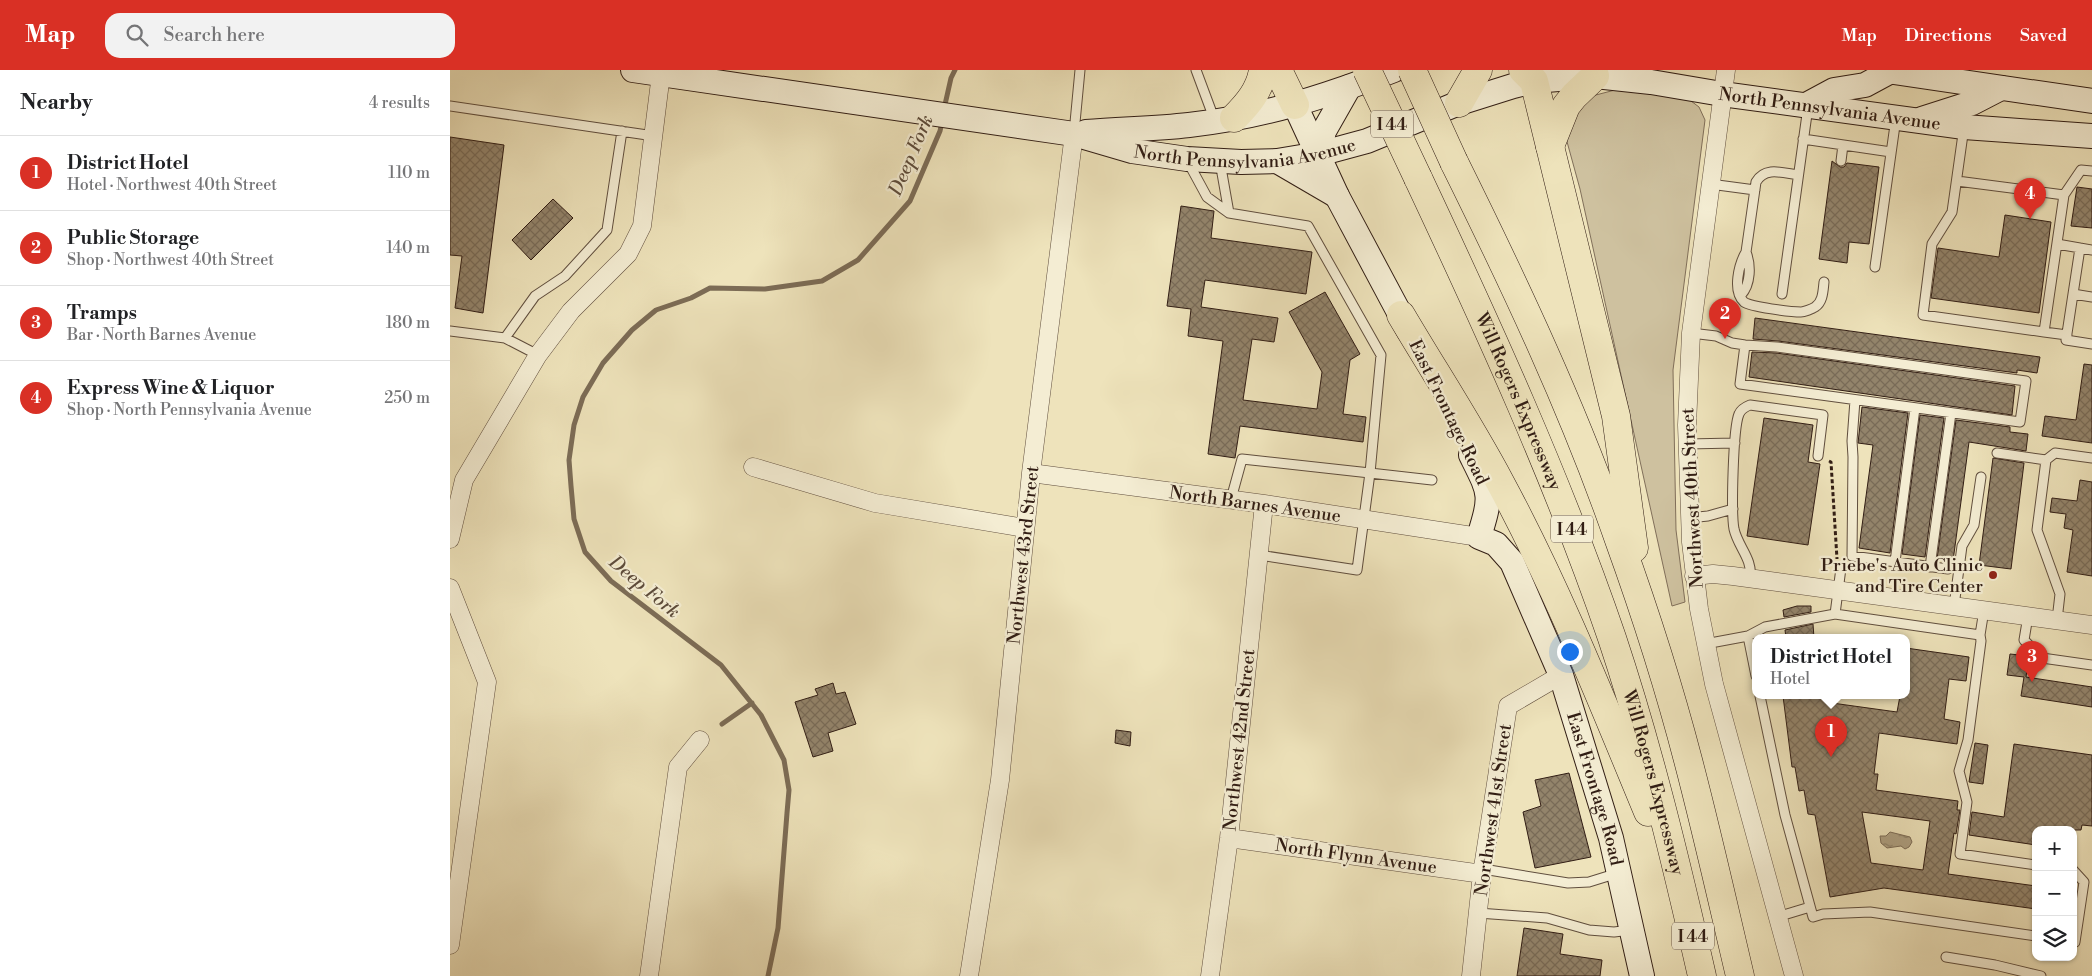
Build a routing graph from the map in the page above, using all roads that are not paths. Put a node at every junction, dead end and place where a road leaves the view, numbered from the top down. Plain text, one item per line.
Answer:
1 (634, 70) edge
2 (1080, 70) edge
3 (1196, 70) edge
4 (1263, 70) edge
5 (1278, 70) edge
6 (1394, 70) edge
7 (1412, 70) edge
8 (1478, 70) edge
9 (1726, 70) edge
10 (1887, 70) edge
11 (661, 74) junction
12 (1528, 76) edge
13 (1595, 76) junction
14 (740, 78) edge
15 (1358, 79) edge
16 (2001, 88) junction
17 (1722, 94) junction
18 (2092, 101) edge
19 (1459, 103) junction
20 (1808, 104) junction
21 (450, 106) edge
22 (1295, 106) junction
23 (1907, 119) junction
24 (1224, 120) junction
25 (1964, 127) junction
26 (622, 131) junction
27 (1074, 134) junction
28 (654, 136) junction
29 (2092, 136) edge
30 (1803, 139) junction
31 (1844, 145) junction
32 (1550, 146) junction
33 (1891, 152) junction
34 (1318, 154) junction
35 (1187, 159) junction
36 (1220, 161) junction
37 (1277, 161) junction
38 (1841, 161) dead end
39 (2092, 171) edge
40 (1798, 175) junction
41 (1957, 181) junction
42 (1710, 184) junction
43 (1755, 190) junction
44 (2064, 195) junction
45 (1338, 196) junction
46 (1228, 213) junction
47 (2057, 244) junction
48 (2080, 248) junction
49 (2092, 250) edge
50 (1875, 267) dead end
51 (1824, 282) dead end
52 (1782, 294) dead end
53 (2073, 294) junction
54 (2092, 297) edge
55 (1401, 315) junction
56 (450, 331) edge
57 (2044, 332) junction
58 (1691, 333) junction
59 (2067, 335) junction
60 (505, 338) junction
61 (2092, 344) edge
62 (1745, 346) junction
63 (538, 355) junction
64 (1855, 400) junction
65 (1915, 408) junction
66 (1951, 413) junction
67 (1735, 443) junction
68 (1687, 444) junction
69 (1997, 453) dead end
70 (1818, 456) road end
71 (2092, 458) edge
72 (2046, 460) junction
73 (753, 467) dead end
74 (1032, 473) junction
75 (1370, 473) junction
76 (1981, 477) dead end
77 (457, 478) edge
78 (1432, 480) dead end
79 (1231, 499) junction
80 (1264, 504) junction
81 (1733, 509) junction
82 (1690, 518) junction
83 (1365, 519) junction
84 (1025, 528) junction
85 (1479, 537) junction
86 (450, 539) edge
87 (1258, 555) junction
88 (1895, 562) junction
89 (1930, 567) junction
90 (1841, 568) road end
91 (1948, 570) dead end
92 (1694, 576) junction
93 (1750, 578) junction
94 (450, 588) edge
95 (1838, 590) junction
96 (1954, 606) junction
97 (1642, 607) junction
98 (1984, 610) junction
99 (1835, 614) junction
100 (2028, 616) junction
101 (2057, 620) junction
102 (2092, 625) edge
103 (1980, 635) junction
104 (1748, 636) junction
105 (1705, 644) junction
106 (1752, 656) edge
107 (2092, 665) edge
108 (1561, 675) junction
109 (1761, 699) edge
110 (700, 740) dead end
111 (1229, 838) junction
112 (2032, 864) edge
113 (2074, 871) edge
114 (1483, 872) junction
115 (1618, 873) junction
116 (1684, 896) junction
117 (1810, 908) junction
118 (1478, 913) junction
119 (1777, 917) junction
120 (2077, 929) edge
121 (1632, 930) junction
122 (2032, 935) edge
123 (450, 945) edge
124 (1946, 957) dead end
125 (649, 976) edge
126 (970, 976) edge
127 (1210, 976) edge
128 (1471, 976) edge
129 (1642, 976) edge
130 (1702, 976) edge
131 (1740, 976) edge
132 (1794, 976) edge
133 (2041, 976) edge

1 - 11 main road, North Pennsylvania Avenue
2 - 27 lane
3 - 24 lane
4 - 24 highway
5 - 22 highway
6 - 15 main road, North Pennsylvania Avenue
7 - 97 highway, I 44, bridge
8 - 19 highway
9 - 17 street, Northwest 40th Street
10 - 16 main road
10 - 20 main road
11 - 14 main road, North Pennsylvania Avenue
11 - 28 street
12 - 13 main road, North Pennsylvania Avenue
12 - 19 main road, North Pennsylvania Avenue
12 - 32 highway
13 - 17 main road, North Pennsylvania Avenue
13 - 32 highway
14 - 27 main road, North Pennsylvania Avenue
15 - 22 main road, North Pennsylvania Avenue
15 - 34 main road
15 - 116 highway, Will Rogers Expressway / I 44, bridge
16 - 18 main road
16 - 23 main road
17 - 20 main road, North Pennsylvania Avenue
17 - 42 street, Northwest 40th Street
19 - 34 main road, North Pennsylvania Avenue
20 - 23 main road, North Pennsylvania Avenue
20 - 30 lane
21 - 26 lane
22 - 24 main road, North Pennsylvania Avenue
22 - 34 main road, East Frontage Road
23 - 25 main road, North Pennsylvania Avenue
23 - 33 lane
24 - 27 main road, North Pennsylvania Avenue
25 - 29 main road, North Pennsylvania Avenue
25 - 41 lane
26 - 28 lane
26 - 60 lane
27 - 35 main road, North Pennsylvania Avenue
27 - 74 street, Northwest 43rd Street
28 - 63 street
30 - 31 lane
30 - 40 lane
31 - 33 lane
31 - 38 lane
32 - 97 highway
33 - 50 lane
34 - 37 main road, North Pennsylvania Avenue
34 - 45 main road, East Frontage Road
35 - 36 main road, North Pennsylvania Avenue
35 - 46 lane
36 - 37 main road, North Pennsylvania Avenue
36 - 46 lane
37 - 45 main road
39 - 44 lane
40 - 43 lane
40 - 52 lane
41 - 44 lane
41 - 57 lane
42 - 43 lane
42 - 58 street, Northwest 40th Street
43 - 51 lane
44 - 47 lane
45 - 55 main road, East Frontage Road
46 - 75 lane
47 - 48 lane
47 - 57 lane
48 - 49 lane
48 - 53 lane
53 - 54 lane
53 - 59 lane
55 - 85 main road, East Frontage Road
55 - 116 highway
56 - 60 lane
57 - 59 lane
58 - 62 lane
58 - 68 street, Northwest 40th Street
59 - 61 lane
60 - 63 lane
62 - 64 lane
62 - 66 lane
63 - 77 street
64 - 65 lane
64 - 88 lane
65 - 66 lane
65 - 88 lane
66 - 89 lane
67 - 68 lane
67 - 70 lane
67 - 81 lane
68 - 82 street, Northwest 40th Street
69 - 72 lane
71 - 72 lane
72 - 101 lane
73 - 84 street
74 - 79 street, North Barnes Avenue
74 - 84 street, Northwest 43rd Street
75 - 78 lane
75 - 79 lane
75 - 83 lane
76 - 96 lane
77 - 86 street
79 - 80 street, North Barnes Avenue
80 - 83 street, North Barnes Avenue
80 - 87 street, Northwest 42nd Street
81 - 82 lane
81 - 93 lane
82 - 92 street, Northwest 40th Street
83 - 85 street, North Barnes Avenue
83 - 87 lane
84 - 126 street, Northwest 43rd Street
85 - 108 main road, East Frontage Road
87 - 111 street, Northwest 42nd Street
88 - 89 lane
89 - 91 lane
90 - 95 lane
92 - 93 street
92 - 105 street, Northwest 40th Street
93 - 95 street
94 - 123 street
95 - 96 street
95 - 99 lane
96 - 98 street
97 - 131 highway, I 44
98 - 100 street
98 - 103 lane
99 - 103 lane
99 - 104 lane
100 - 101 street
100 - 107 lane
101 - 102 street
103 - 112 lane
104 - 105 lane
104 - 106 lane
105 - 119 street, Northwest 40th Street
108 - 114 street, Northwest 41st Street
108 - 115 main road, East Frontage Road
109 - 117 lane
110 - 125 street
111 - 114 street, North Flynn Avenue
111 - 127 street, Northwest 42nd Street
113 - 120 lane
114 - 115 lane
114 - 118 street, Northwest 41st Street
115 - 121 main road, East Frontage Road
116 - 130 highway, Will Rogers Expressway / I 44
117 - 119 lane
117 - 122 lane
118 - 121 lane
118 - 128 street, Northwest 41st Street
119 - 132 street, Northwest 40th Street
121 - 129 main road, East Frontage Road
124 - 133 lane

